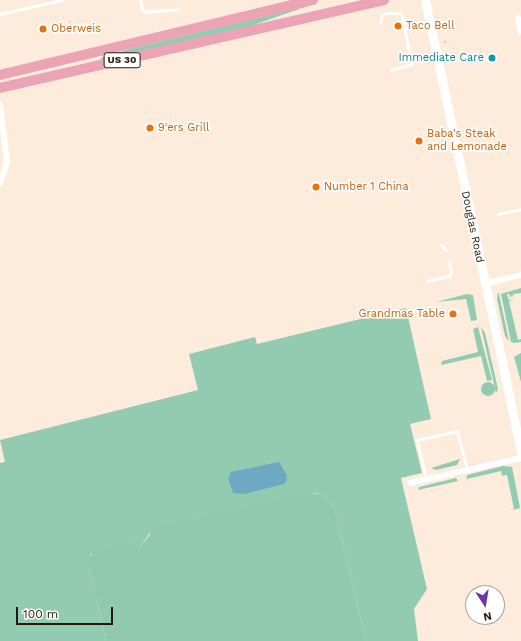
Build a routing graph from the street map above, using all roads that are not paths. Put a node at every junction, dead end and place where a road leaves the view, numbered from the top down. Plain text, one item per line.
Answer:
1 (60, 0) edge
2 (140, 0) edge
3 (313, 0) edge
4 (384, 0) edge
5 (425, 0) edge
6 (178, 8) dead end
7 (0, 14) edge
8 (518, 18) dead end
9 (380, 23) dead end
10 (521, 32) edge
11 (392, 70) dead end
12 (0, 75) edge
13 (0, 88) edge
14 (0, 104) edge
15 (0, 184) edge
16 (521, 209) edge
17 (498, 214) dead end
18 (441, 245) dead end
19 (446, 250) dead end
20 (449, 261) dead end
21 (521, 275) edge
22 (427, 281) dead end
23 (484, 284) junction
24 (521, 453) edge
25 (521, 458) edge
26 (467, 470) junction
27 (426, 480) junction
28 (410, 483) dead end

1 - 7 lane
2 - 6 lane
3 - 12 main road, US 30
4 - 13 main road, US 30
5 - 23 street, Douglas Road
8 - 10 street
9 - 11 lane
14 - 15 street
16 - 17 lane
18 - 19 lane
20 - 22 lane
21 - 23 street
23 - 24 street, Douglas Road
25 - 26 street
26 - 27 street
26 - 27 lane
27 - 28 street

